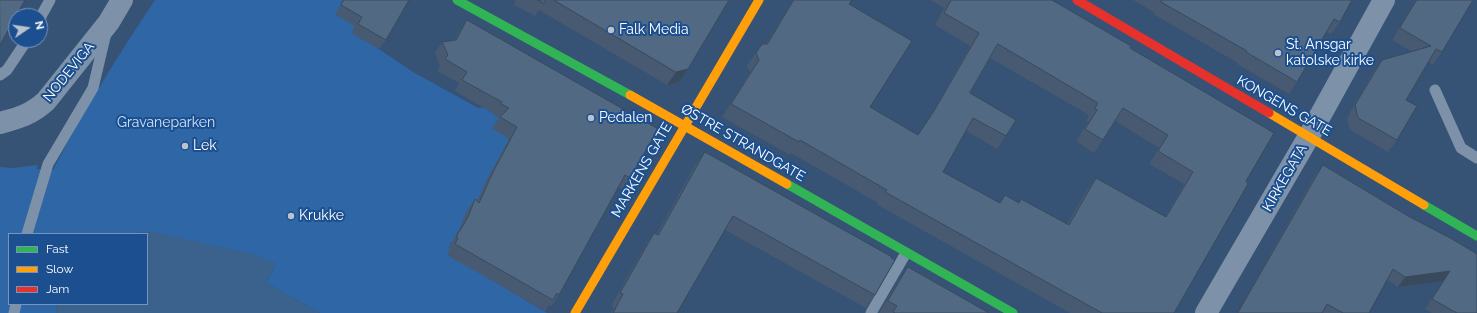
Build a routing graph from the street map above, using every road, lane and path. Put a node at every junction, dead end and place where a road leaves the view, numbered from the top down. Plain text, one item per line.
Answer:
1 (122, 0) edge
2 (458, 0) edge
3 (759, 0) edge
4 (1077, 0) edge
5 (1384, 0) edge
6 (109, 22) junction
7 (22, 48) edge
8 (0, 75) edge
9 (1435, 90) dead end
10 (0, 123) edge
11 (684, 126) junction
12 (1309, 136) junction
13 (1477, 158) edge
14 (28, 233) edge
15 (1476, 235) edge
16 (906, 253) junction
17 (576, 313) edge
18 (871, 313) edge
19 (1013, 313) edge
20 (1206, 313) edge

1 - 6 street, NODEVIGA
2 - 11 street, ØSTRE STRANDGATE
3 - 11 street, MARKENS GATE
4 - 12 street, KONGENS GATE
5 - 12 street, KIRKEGATA
6 - 10 street, NODEVIGA
6 - 14 lane
7 - 8 lane
9 - 13 lane
11 - 16 street, ØSTRE STRANDGATE
11 - 17 street, MARKENS GATE
12 - 15 street, KONGENS GATE
12 - 20 street, KIRKEGATA
16 - 18 lane
16 - 19 street, ØSTRE STRANDGATE

